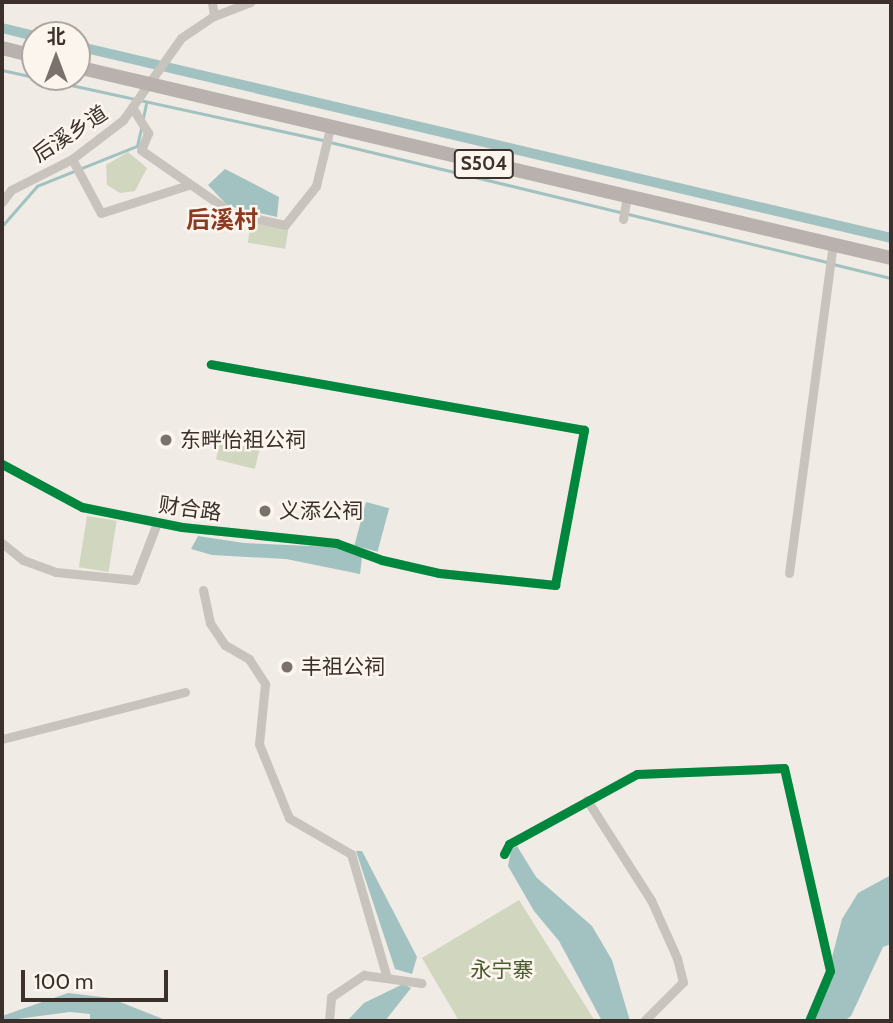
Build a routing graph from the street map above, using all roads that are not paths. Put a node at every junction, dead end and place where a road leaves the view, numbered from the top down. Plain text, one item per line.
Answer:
1 (212, 2) edge
2 (250, 2) edge
3 (214, 16) junction
4 (2, 48) edge
5 (21, 53) edge
6 (91, 71) edge
7 (144, 88) junction
8 (132, 107) junction
9 (329, 131) junction
10 (75, 167) junction
11 (188, 185) junction
12 (2, 202) edge
13 (626, 202) junction
14 (623, 219) dead end
15 (832, 250) junction
16 (891, 258) edge
17 (211, 364) dead end
18 (2, 464) edge
19 (157, 523) junction
20 (2, 543) edge
21 (789, 573) dead end
22 (203, 590) dead end
23 (185, 692) dead end
24 (2, 739) edge
25 (587, 800) junction
26 (504, 853) dead end
27 (387, 978) junction
28 (421, 983) dead end
29 (329, 1021) edge
30 (644, 1021) edge
31 (809, 1021) edge

1 - 3 street
2 - 3 street, 后溪乡道
3 - 7 street, 后溪乡道
4 - 5 main road
6 - 7 main road, S504
7 - 8 street, 后溪乡道
7 - 9 main road, S504
8 - 10 street, 后溪乡道
8 - 11 street
9 - 11 street
9 - 13 main road, S504
10 - 11 street
10 - 12 street, 后溪乡道
13 - 14 street
13 - 15 main road, S504
15 - 16 main road, S504
15 - 21 street
17 - 19 street, 财合路
18 - 19 street, 财合路
19 - 20 street
22 - 27 street
23 - 24 street
25 - 26 street
25 - 30 street
25 - 31 street
27 - 28 street
27 - 29 street

